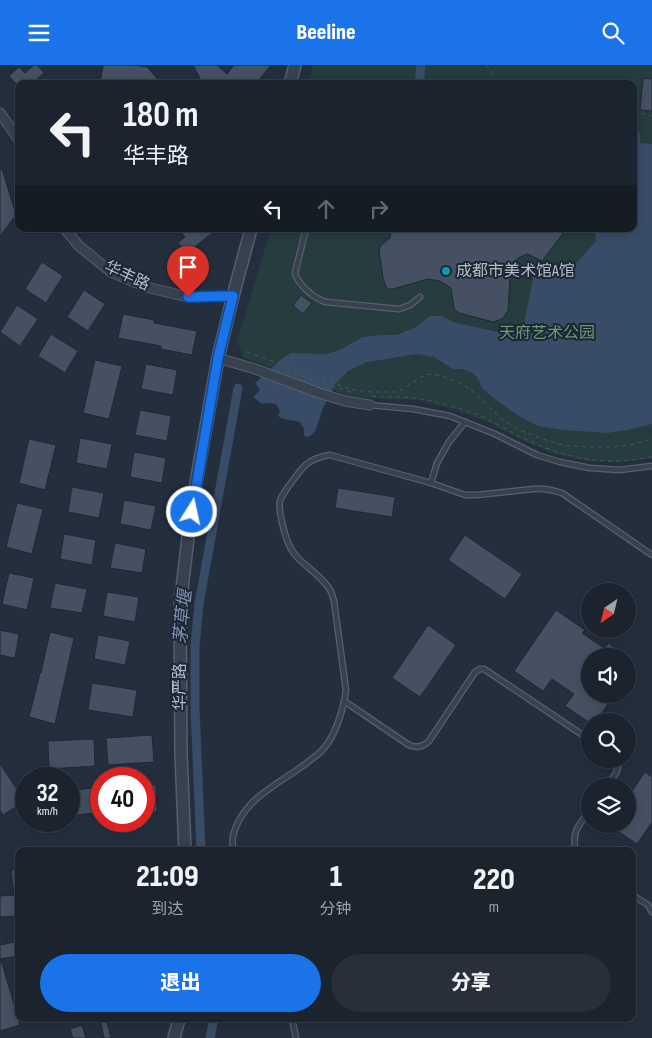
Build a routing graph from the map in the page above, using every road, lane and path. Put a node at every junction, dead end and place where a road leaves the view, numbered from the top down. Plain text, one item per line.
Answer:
1 (295, 65) edge
2 (486, 65) edge
3 (291, 80) edge
4 (489, 80) edge
5 (637, 111) edge
6 (0, 113) edge
7 (652, 116) edge
8 (15, 135) edge
9 (67, 232) edge
10 (250, 232) edge
11 (305, 232) edge
12 (233, 296) junction
13 (420, 297) dead end
14 (247, 352) dead end
15 (218, 358) junction
16 (285, 370) dead end
17 (353, 393) dead end
18 (370, 401) junction
19 (465, 422) junction
20 (652, 439) edge
21 (652, 457) edge
22 (652, 466) edge
23 (431, 483) junction
24 (652, 555) edge
25 (344, 701) junction
26 (581, 734) edge
27 (581, 823) edge
28 (184, 847) edge
29 (233, 847) edge
30 (575, 847) edge
31 (636, 898) edge
32 (652, 912) edge
33 (178, 1022) edge
34 (293, 1022) edge
35 (174, 1038) edge
36 (296, 1038) edge

1 - 3 street
2 - 4 path
5 - 7 path
6 - 8 street
9 - 12 street, 华丰路
10 - 12 street, 华严路
11 - 13 lane
12 - 15 street, 华严路
14 - 20 path
15 - 18 street
15 - 28 street, 华严路
16 - 17 path
18 - 19 lane
18 - 21 path
19 - 22 lane
19 - 23 lane
23 - 24 lane
23 - 25 lane
25 - 26 lane
25 - 29 lane
27 - 30 lane
31 - 32 lane
33 - 35 street
34 - 36 lane

